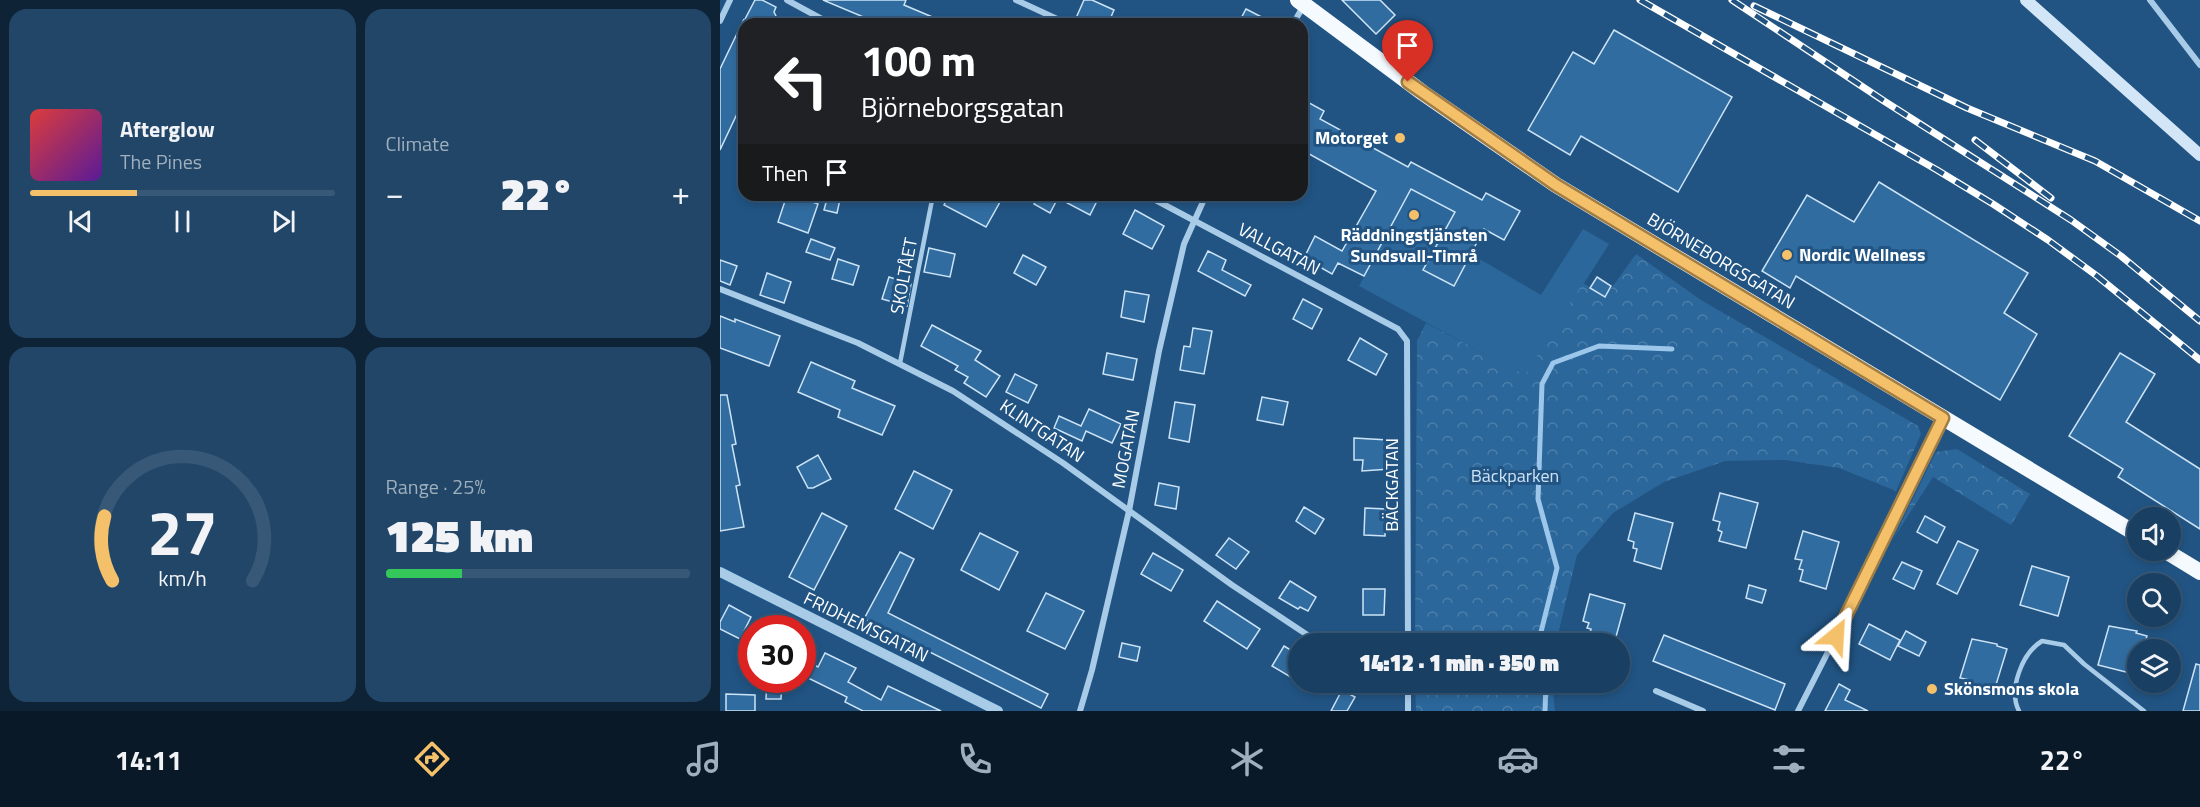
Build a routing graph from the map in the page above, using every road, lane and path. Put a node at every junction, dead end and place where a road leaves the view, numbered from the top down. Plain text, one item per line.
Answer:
1 (730, 0) edge
2 (787, 0) edge
3 (1016, 0) edge
4 (2026, 0) edge
5 (2150, 0) edge
6 (1302, 2) edge
7 (820, 18) edge
8 (1055, 18) edge
9 (1295, 18) edge
10 (720, 21) edge
11 (2200, 65) edge
12 (2200, 155) edge
13 (932, 201) edge
14 (1157, 201) edge
15 (1203, 201) edge
16 (1193, 220) junction
17 (720, 289) edge
18 (1398, 329) joint
19 (900, 363) junction
20 (1943, 418) junction
21 (1130, 511) junction
22 (2127, 528) edge
23 (2181, 560) edge
24 (720, 572) edge
25 (2200, 572) edge
26 (1305, 633) edge
27 (1408, 633) edge
28 (1656, 691) dead end
29 (1407, 693) edge
30 (998, 711) edge
31 (1080, 711) edge
32 (1408, 711) edge
33 (1703, 711) edge
34 (1798, 711) edge
35 (2019, 711) edge
36 (2144, 711) edge

1 - 10 street
2 - 7 street
3 - 8 street
4 - 12 main road
5 - 11 street
6 - 9 street
6 - 20 highway, BJÖRNEBORGSGATAN
13 - 19 lane, SKOLTÅET
14 - 16 street, VALLGATAN
15 - 16 street, MOGATAN
16 - 18 street, VALLGATAN
16 - 21 street, MOGATAN
17 - 19 street, KLINTGATAN
18 - 27 street, BÄCKGATAN
19 - 21 street, KLINTGATAN
20 - 22 highway, BJÖRNEBORGSGATAN
20 - 34 street
21 - 26 street, KLINTGATAN
21 - 31 street, MOGATAN
23 - 25 highway
24 - 30 street, FRIDHEMSGATAN
28 - 33 street
29 - 32 street
35 - 36 lane

